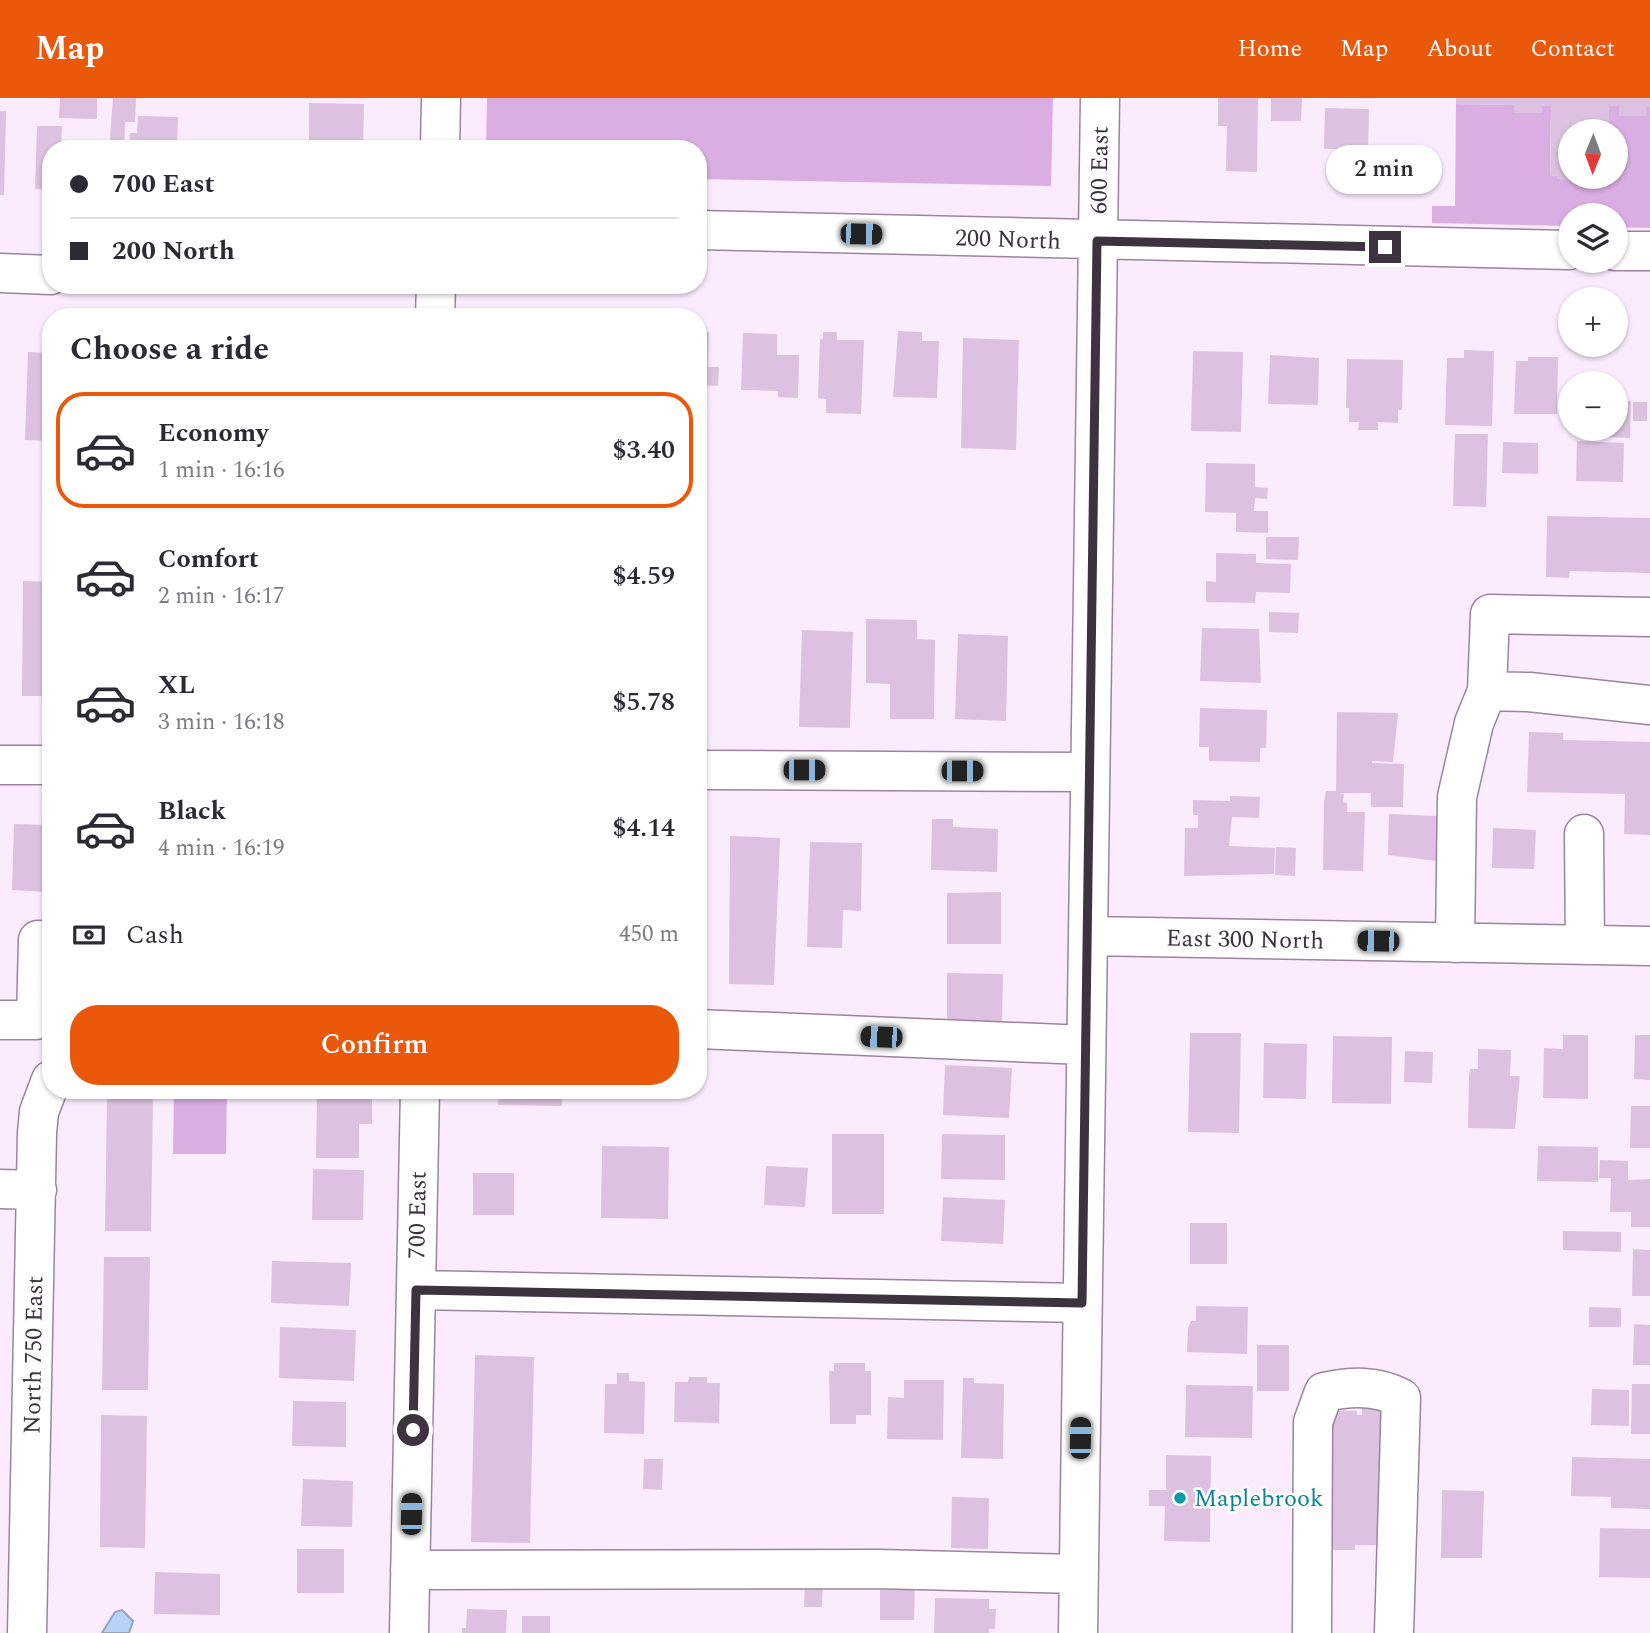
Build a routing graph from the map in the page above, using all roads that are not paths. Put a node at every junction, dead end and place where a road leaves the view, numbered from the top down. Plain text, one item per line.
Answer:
1 (441, 98) edge
2 (1100, 98) edge
3 (440, 140) edge
4 (707, 230) edge
5 (1097, 241) junction
6 (1558, 250) edge
7 (1628, 251) edge
8 (1650, 251) edge
9 (0, 274) edge
10 (42, 275) edge
11 (1650, 617) edge
12 (1487, 691) junction
13 (1650, 705) edge
14 (0, 765) edge
15 (42, 765) edge
16 (707, 770) edge
17 (1089, 772) junction
18 (1584, 834) dead end
19 (1089, 936) junction
20 (42, 940) edge
21 (1455, 943) junction
22 (1585, 945) junction
23 (1650, 946) edge
24 (0, 1020) edge
25 (707, 1029) edge
26 (1086, 1045) junction
27 (44, 1099) edge
28 (420, 1099) edge
29 (18, 1190) edge
30 (416, 1290) junction
31 (1082, 1303) junction
32 (15, 1534) edge
33 (410, 1570) junction
34 (1077, 1574) junction
35 (27, 1633) edge
36 (410, 1633) edge
37 (1078, 1633) edge
38 (1312, 1633) edge
39 (1394, 1633) edge

1 - 3 street
2 - 5 street, 600 East
4 - 5 street, 200 North
5 - 6 street, 200 North
5 - 17 street, 600 East
7 - 8 street
9 - 10 street
11 - 12 street
12 - 13 street
12 - 21 street
14 - 15 street
16 - 17 street
17 - 19 street
18 - 22 street
19 - 21 street, East 300 North
19 - 26 street
20 - 24 street
21 - 22 street, East 300 North
22 - 23 street, East 300 North
25 - 26 street
26 - 31 street
27 - 29 street, North 750 East
28 - 30 street, 700 East
29 - 32 street, North 750 East
30 - 31 street
30 - 33 street, 700 East
31 - 34 street
32 - 35 street, North 750 East
33 - 34 street
33 - 36 street, 700 East
34 - 37 street
38 - 39 street

